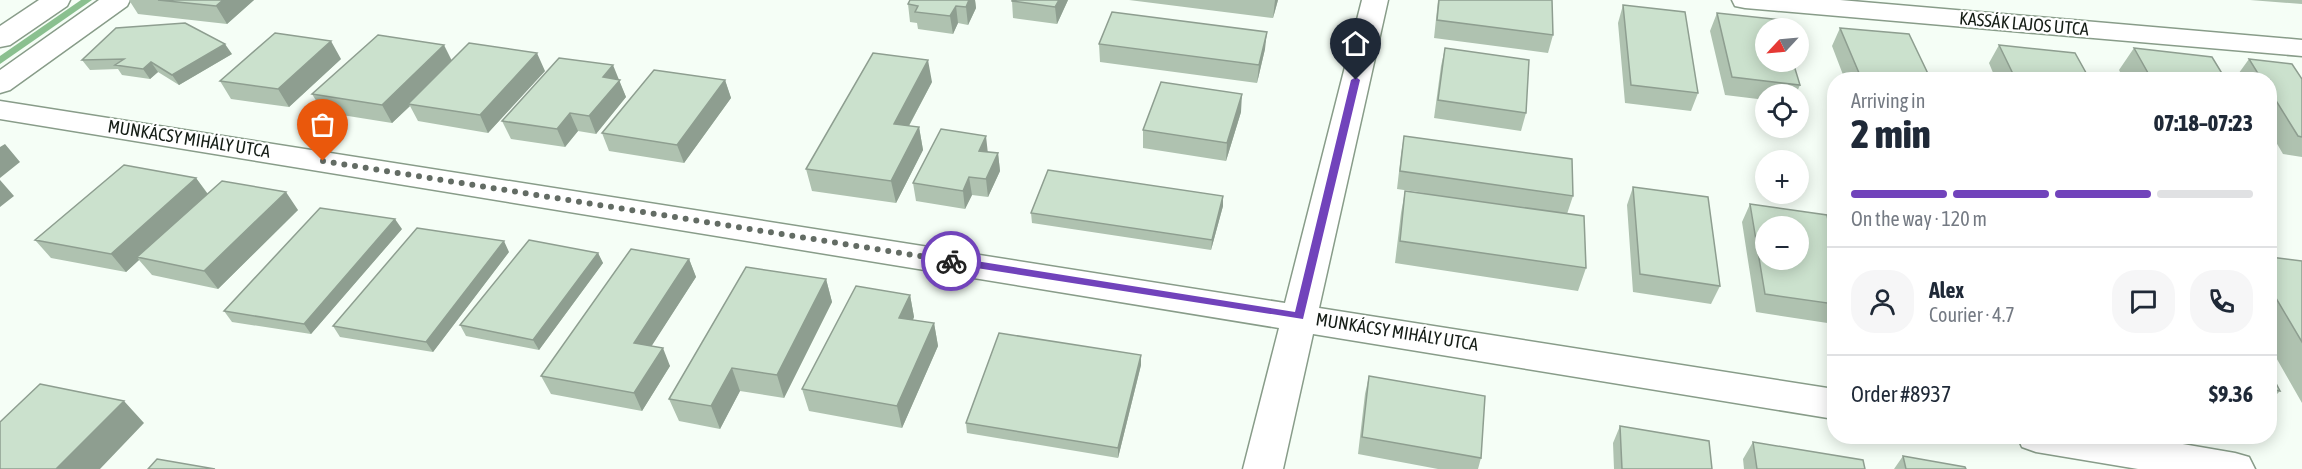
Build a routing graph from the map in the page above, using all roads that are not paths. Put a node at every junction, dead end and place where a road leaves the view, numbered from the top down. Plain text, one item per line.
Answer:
1 (57, 0) edge
2 (117, 0) edge
3 (1375, 0) edge
4 (1745, 0) edge
5 (0, 39) edge
6 (2302, 48) edge
7 (0, 84) edge
8 (0, 110) edge
9 (1299, 316) junction
10 (1827, 403) edge
11 (2084, 444) edge
12 (1263, 469) edge
13 (2235, 469) edge

1 - 5 street
2 - 7 street
3 - 9 street
4 - 6 street, KASSÁK LAJOS UTCA
8 - 9 street, MUNKÁCSY MIHÁLY UTCA
9 - 10 street, MUNKÁCSY MIHÁLY UTCA
9 - 12 street
11 - 13 street

